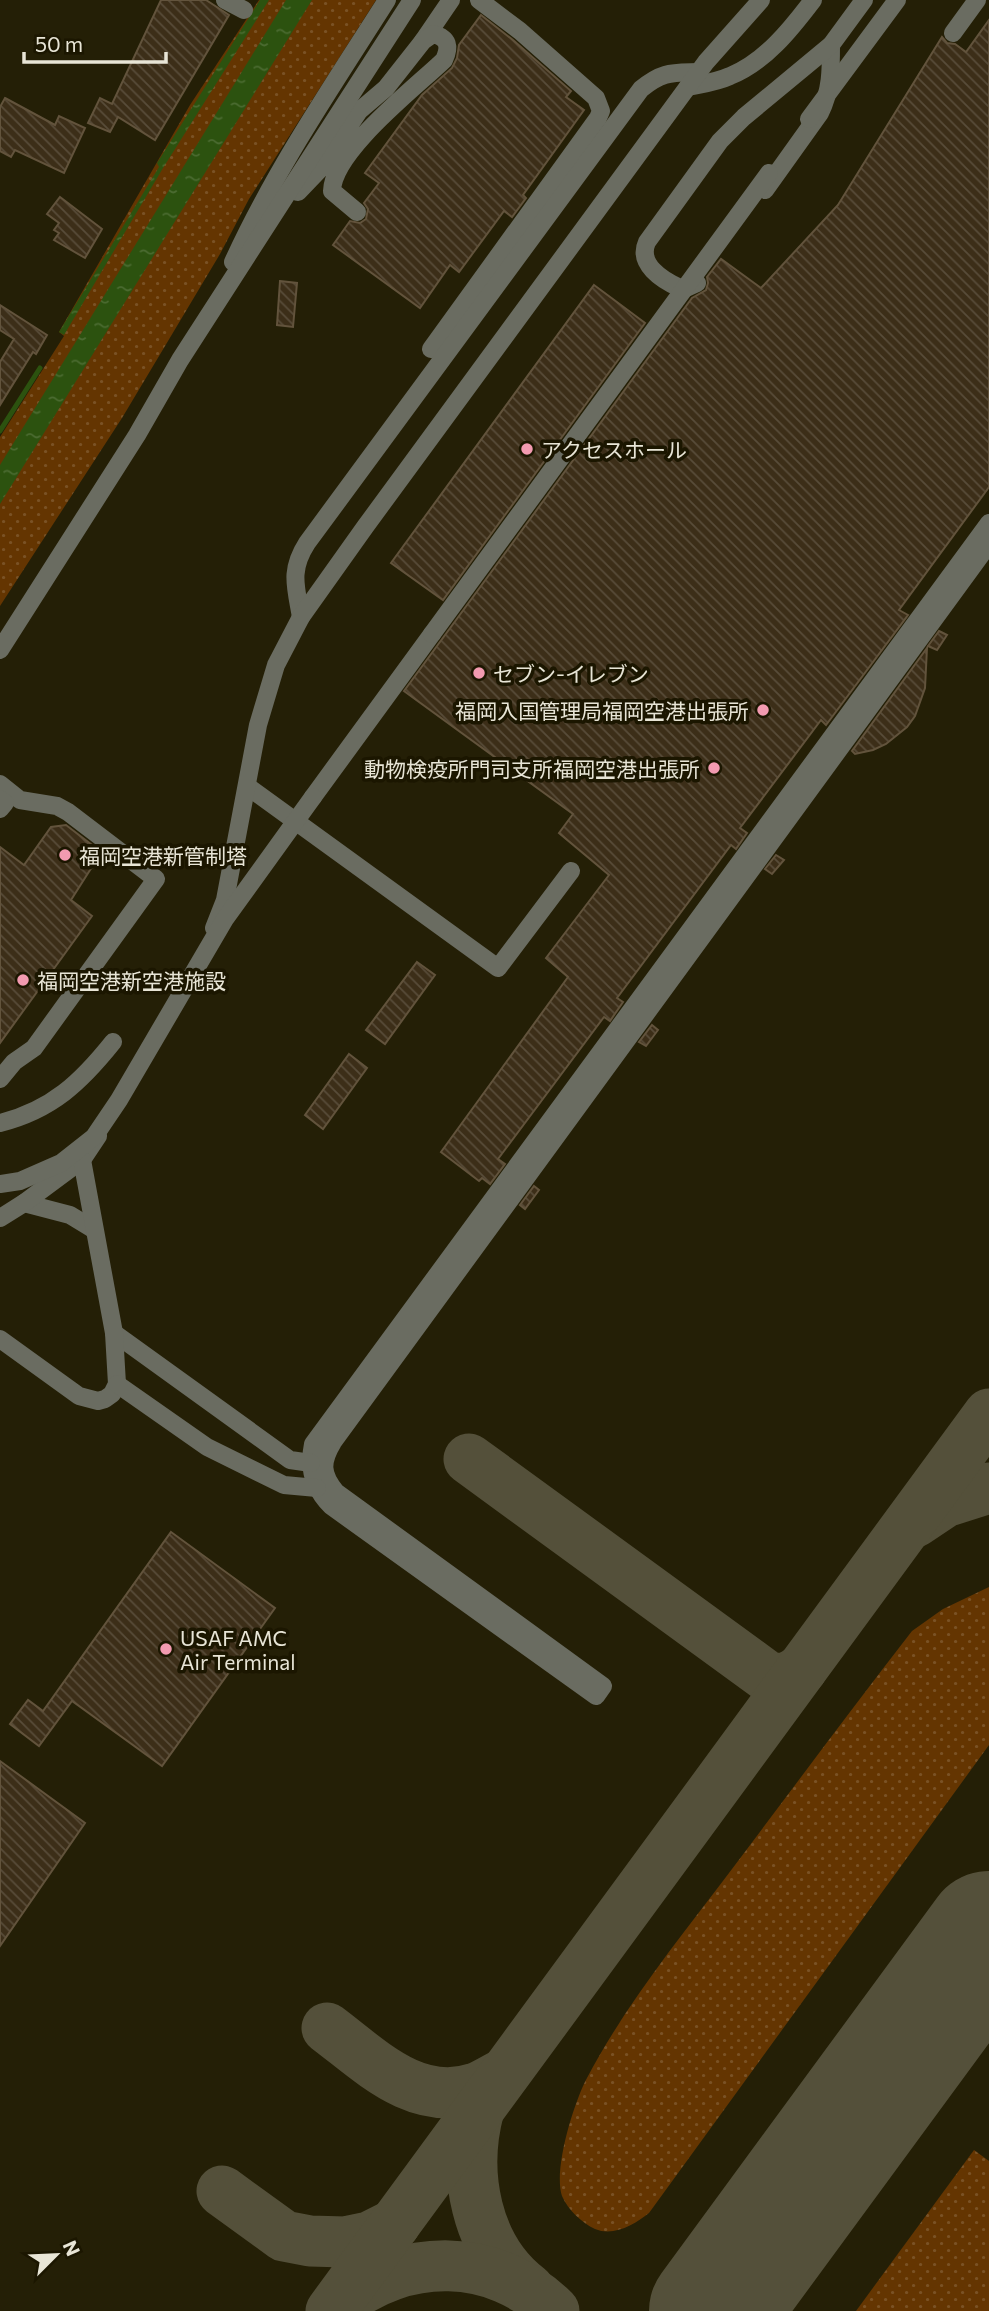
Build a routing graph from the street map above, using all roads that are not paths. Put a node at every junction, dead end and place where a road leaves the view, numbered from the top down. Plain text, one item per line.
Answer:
1 (225, 0) edge
2 (387, 0) edge
3 (412, 0) edge
4 (451, 0) edge
5 (479, 0) edge
6 (761, 0) edge
7 (813, 0) edge
8 (864, 0) edge
9 (897, 0) edge
10 (977, 0) edge
11 (244, 10) dead end
12 (953, 33) dead end
13 (423, 41) junction
14 (831, 45) junction
15 (699, 72) junction
16 (688, 87) junction
17 (357, 212) dead end
18 (275, 214) junction
19 (207, 319) junction
20 (431, 349) dead end
21 (989, 523) edge
22 (989, 544) edge
23 (302, 617) junction
24 (0, 650) edge
25 (0, 784) edge
26 (247, 786) junction
27 (0, 799) edge
28 (0, 809) edge
29 (571, 871) dead end
30 (113, 1042) dead end
31 (0, 1080) edge
32 (0, 1123) edge
33 (82, 1160) junction
34 (0, 1184) edge
35 (24, 1203) junction
36 (0, 1218) edge
37 (93, 1229) junction
38 (114, 1333) junction
39 (0, 1339) edge
40 (117, 1384) junction
41 (312, 1463) junction
42 (317, 1488) junction

1 - 11 street
2 - 19 street
3 - 18 street
4 - 13 street
5 - 20 street
6 - 15 street
7 - 16 street
8 - 14 street
9 - 34 street, bridge
10 - 12 street
13 - 17 street
13 - 18 street
14 - 14 street
15 - 16 street
15 - 23 street
16 - 23 street
18 - 19 street
19 - 24 street
21 - 41 street
22 - 42 street
23 - 26 street
25 - 31 street
26 - 29 street
26 - 33 street
27 - 28 street
30 - 32 street
33 - 35 street
33 - 37 street
35 - 36 street
35 - 37 street
37 - 38 street
38 - 40 street
38 - 41 street
39 - 40 street
40 - 42 street
41 - 42 street

